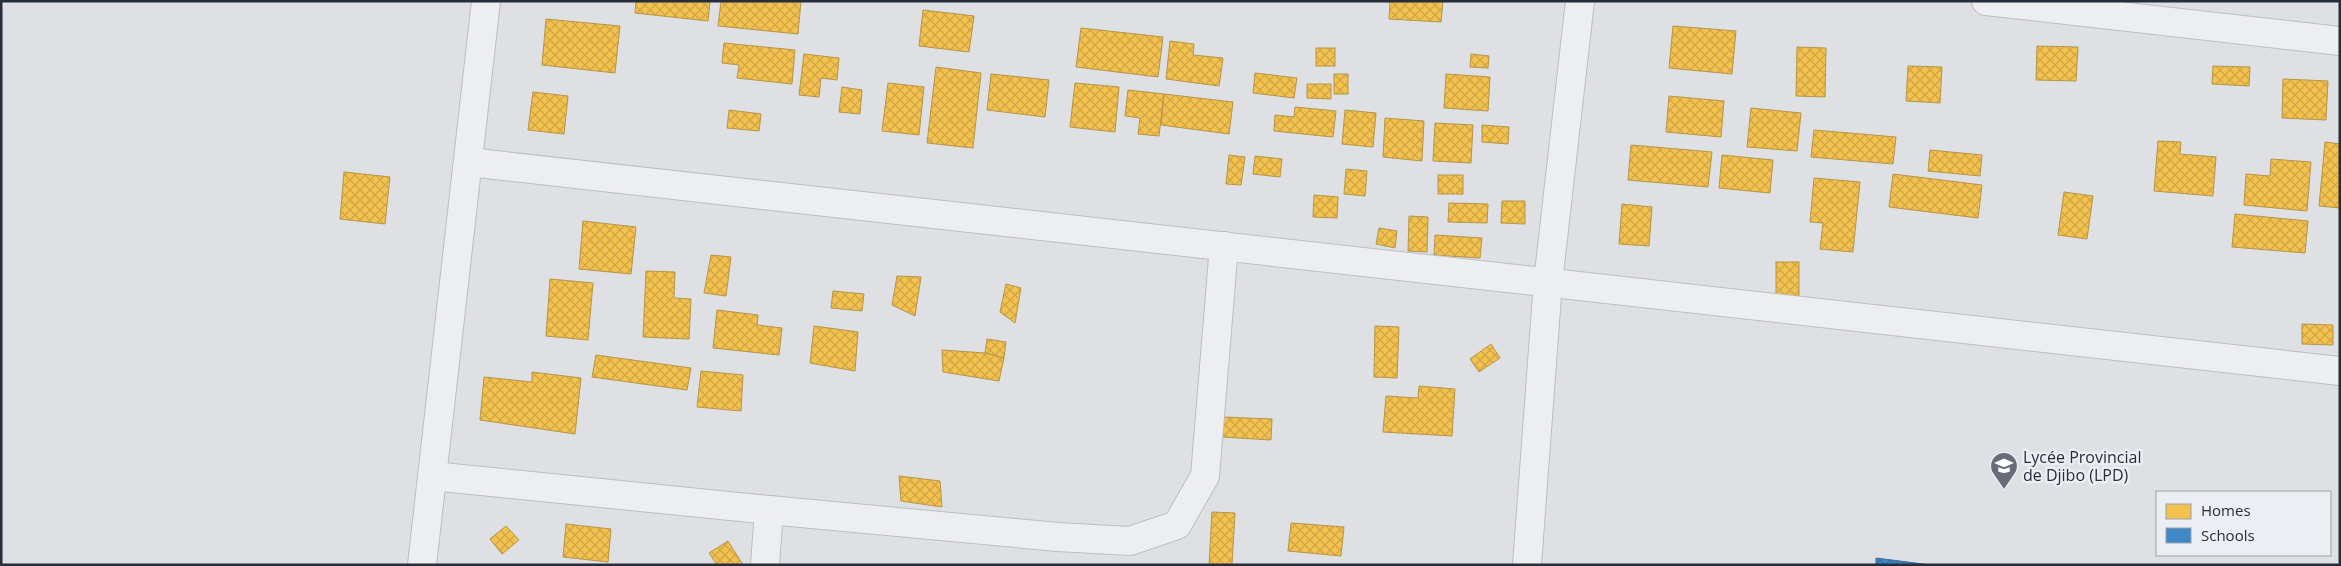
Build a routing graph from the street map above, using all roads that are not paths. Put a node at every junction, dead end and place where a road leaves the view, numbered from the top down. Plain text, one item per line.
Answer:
1 (486, 1) edge
2 (1580, 1) edge
3 (1986, 1) edge
4 (2026, 3) edge
5 (2340, 41) edge
6 (468, 162) junction
7 (1224, 246) junction
8 (1548, 282) junction
9 (2340, 370) edge
10 (432, 476) junction
11 (769, 510) junction
12 (422, 565) edge
13 (765, 565) edge
14 (1527, 565) edge

1 - 6 street
2 - 8 street
3 - 4 street
4 - 5 street
6 - 7 street
6 - 10 street
7 - 8 street
7 - 11 street
8 - 9 street
8 - 14 street
10 - 11 street
10 - 12 street
11 - 13 street

